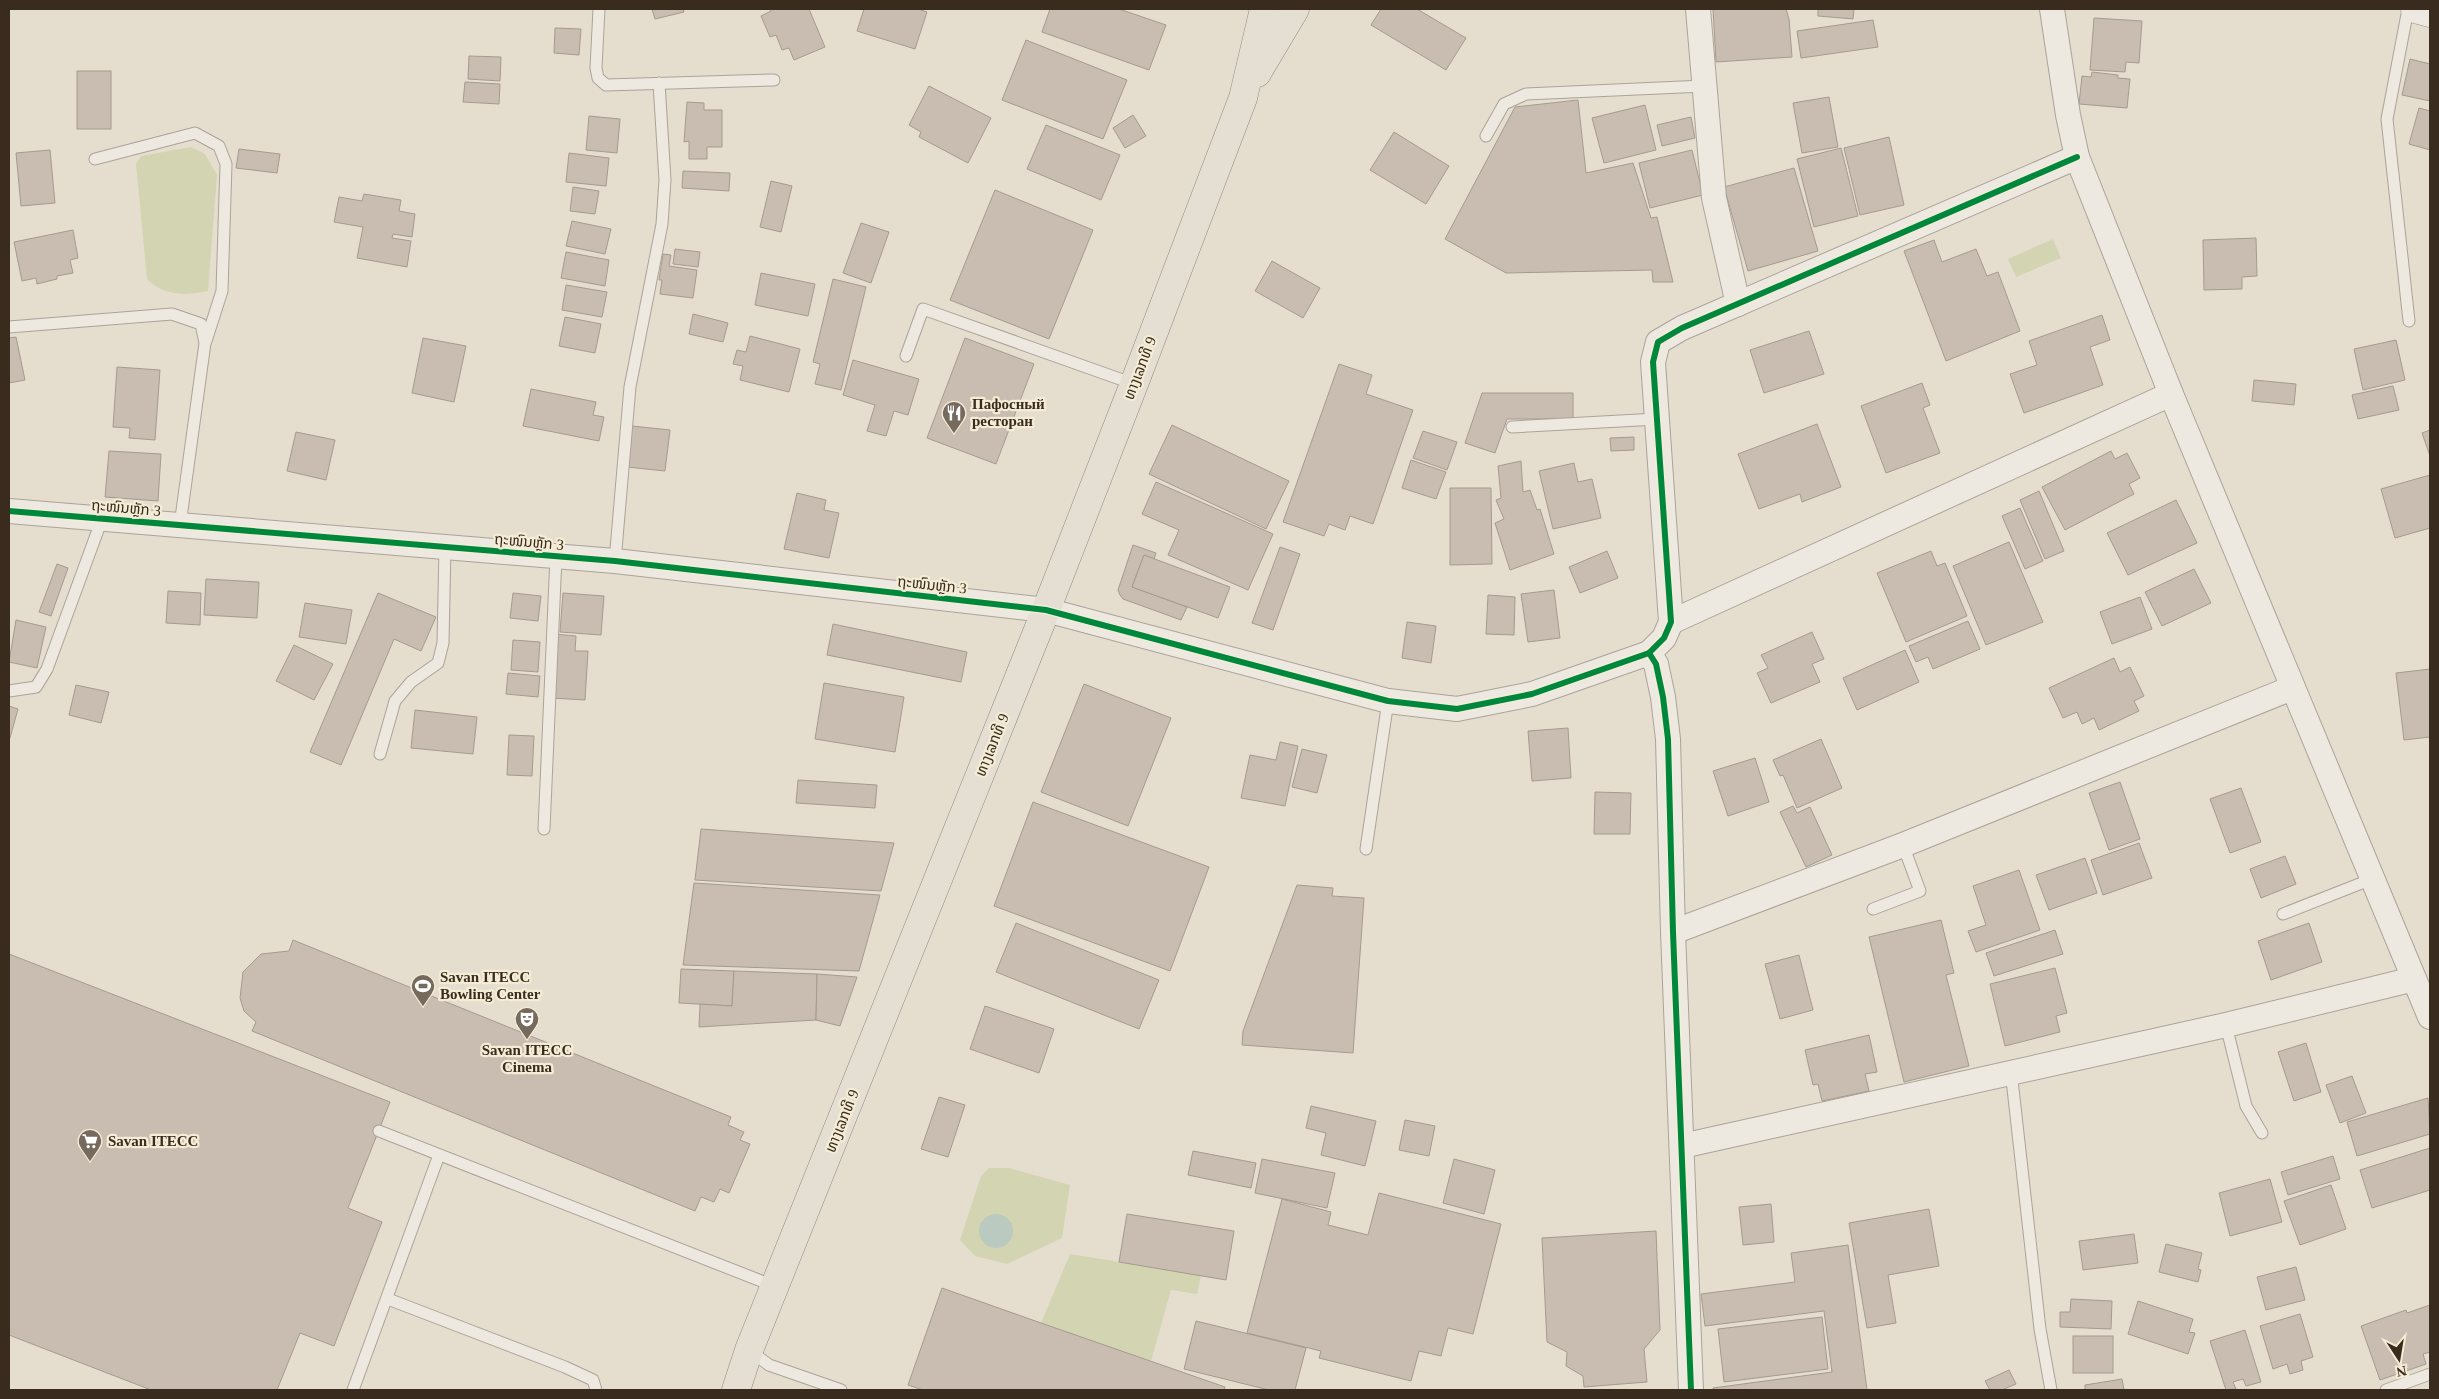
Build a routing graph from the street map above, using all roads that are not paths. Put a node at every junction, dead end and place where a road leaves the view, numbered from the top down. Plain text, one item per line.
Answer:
1 (599, 9) edge
2 (1264, 9) edge
3 (1295, 9) edge
4 (1698, 9) edge
5 (2052, 9) edge
6 (2408, 9) edge
7 (2415, 9) edge
8 (2430, 13) edge
9 (774, 80) dead end
10 (660, 83) junction
11 (1704, 86) junction
12 (1243, 98) junction
13 (1486, 136) dead end
14 (2077, 157) junction
15 (95, 159) dead end
16 (1738, 304) junction
17 (2409, 321) dead end
18 (9, 327) edge
19 (205, 343) junction
20 (906, 356) dead end
21 (1134, 384) junction
22 (2171, 394) junction
23 (1657, 419) junction
24 (1512, 427) dead end
25 (9, 511) edge
26 (102, 519) junction
27 (180, 525) junction
28 (445, 547) junction
29 (556, 557) junction
30 (615, 561) junction
31 (1046, 610) junction
32 (1671, 622) junction
33 (1649, 653) junction
34 (2292, 688) junction
35 (9, 691) edge
36 (1388, 701) junction
37 (380, 754) dead end
38 (544, 829) dead end
39 (1903, 845) junction
40 (1366, 849) dead end
41 (2372, 879) junction
42 (1873, 909) dead end
43 (2283, 914) dead end
44 (1673, 932) junction
45 (2414, 979) junction
46 (2430, 1017) edge
47 (2226, 1024) junction
48 (2011, 1071) junction
49 (379, 1131) dead end
50 (2262, 1133) dead end
51 (1682, 1146) junction
52 (439, 1155) junction
53 (776, 1287) junction
54 (388, 1299) junction
55 (749, 1350) junction
56 (2430, 1374) edge
57 (354, 1390) edge
58 (596, 1390) edge
59 (736, 1390) edge
60 (841, 1390) edge
61 (1691, 1390) edge
62 (2051, 1390) edge
63 (2386, 1390) edge

1 - 10 lane
2 - 12 main road, ທາງເລກທີ 9
3 - 12 main road, ທາງເລກທີ 9
4 - 11 street
5 - 14 street
6 - 17 lane
7 - 8 street
9 - 10 lane
10 - 30 lane
11 - 13 lane
11 - 16 street
12 - 21 main road, ທາງເລກທີ 9
14 - 16 street
14 - 22 street
15 - 19 lane
16 - 23 street
18 - 19 lane
19 - 27 lane
20 - 21 lane
21 - 31 main road, ທາງເລກທີ 9
22 - 32 street
22 - 34 street
23 - 24 lane
23 - 32 street
25 - 26 street, ຖະໜົນຫຼັກ 3
26 - 27 street, ຖະໜົນຫຼັກ 3
26 - 35 lane
27 - 28 street, ຖະໜົນຫຼັກ 3
28 - 29 street, ຖະໜົນຫຼັກ 3
28 - 37 lane
29 - 30 street, ຖະໜົນຫຼັກ 3
29 - 38 lane
30 - 31 street, ຖະໜົນຫຼັກ 3
31 - 36 street, ຖະໜົນຫຼັກ 3
31 - 53 main road, ທາງເລກທີ 9
32 - 33 street
33 - 36 street, ຖະໜົນຫຼັກ 3
33 - 44 street
34 - 39 street
34 - 41 street
36 - 40 lane
39 - 42 lane
39 - 44 street
41 - 43 lane
41 - 45 street
44 - 51 street
45 - 46 street
45 - 47 street
47 - 48 street
47 - 50 lane
48 - 51 street
48 - 62 lane
49 - 52 lane
51 - 61 street
52 - 53 lane
52 - 54 lane
53 - 55 main road, ທາງເລກທີ 9
54 - 57 lane
54 - 58 lane
55 - 59 main road, ທາງເລກທີ 9
55 - 60 lane
56 - 63 lane

